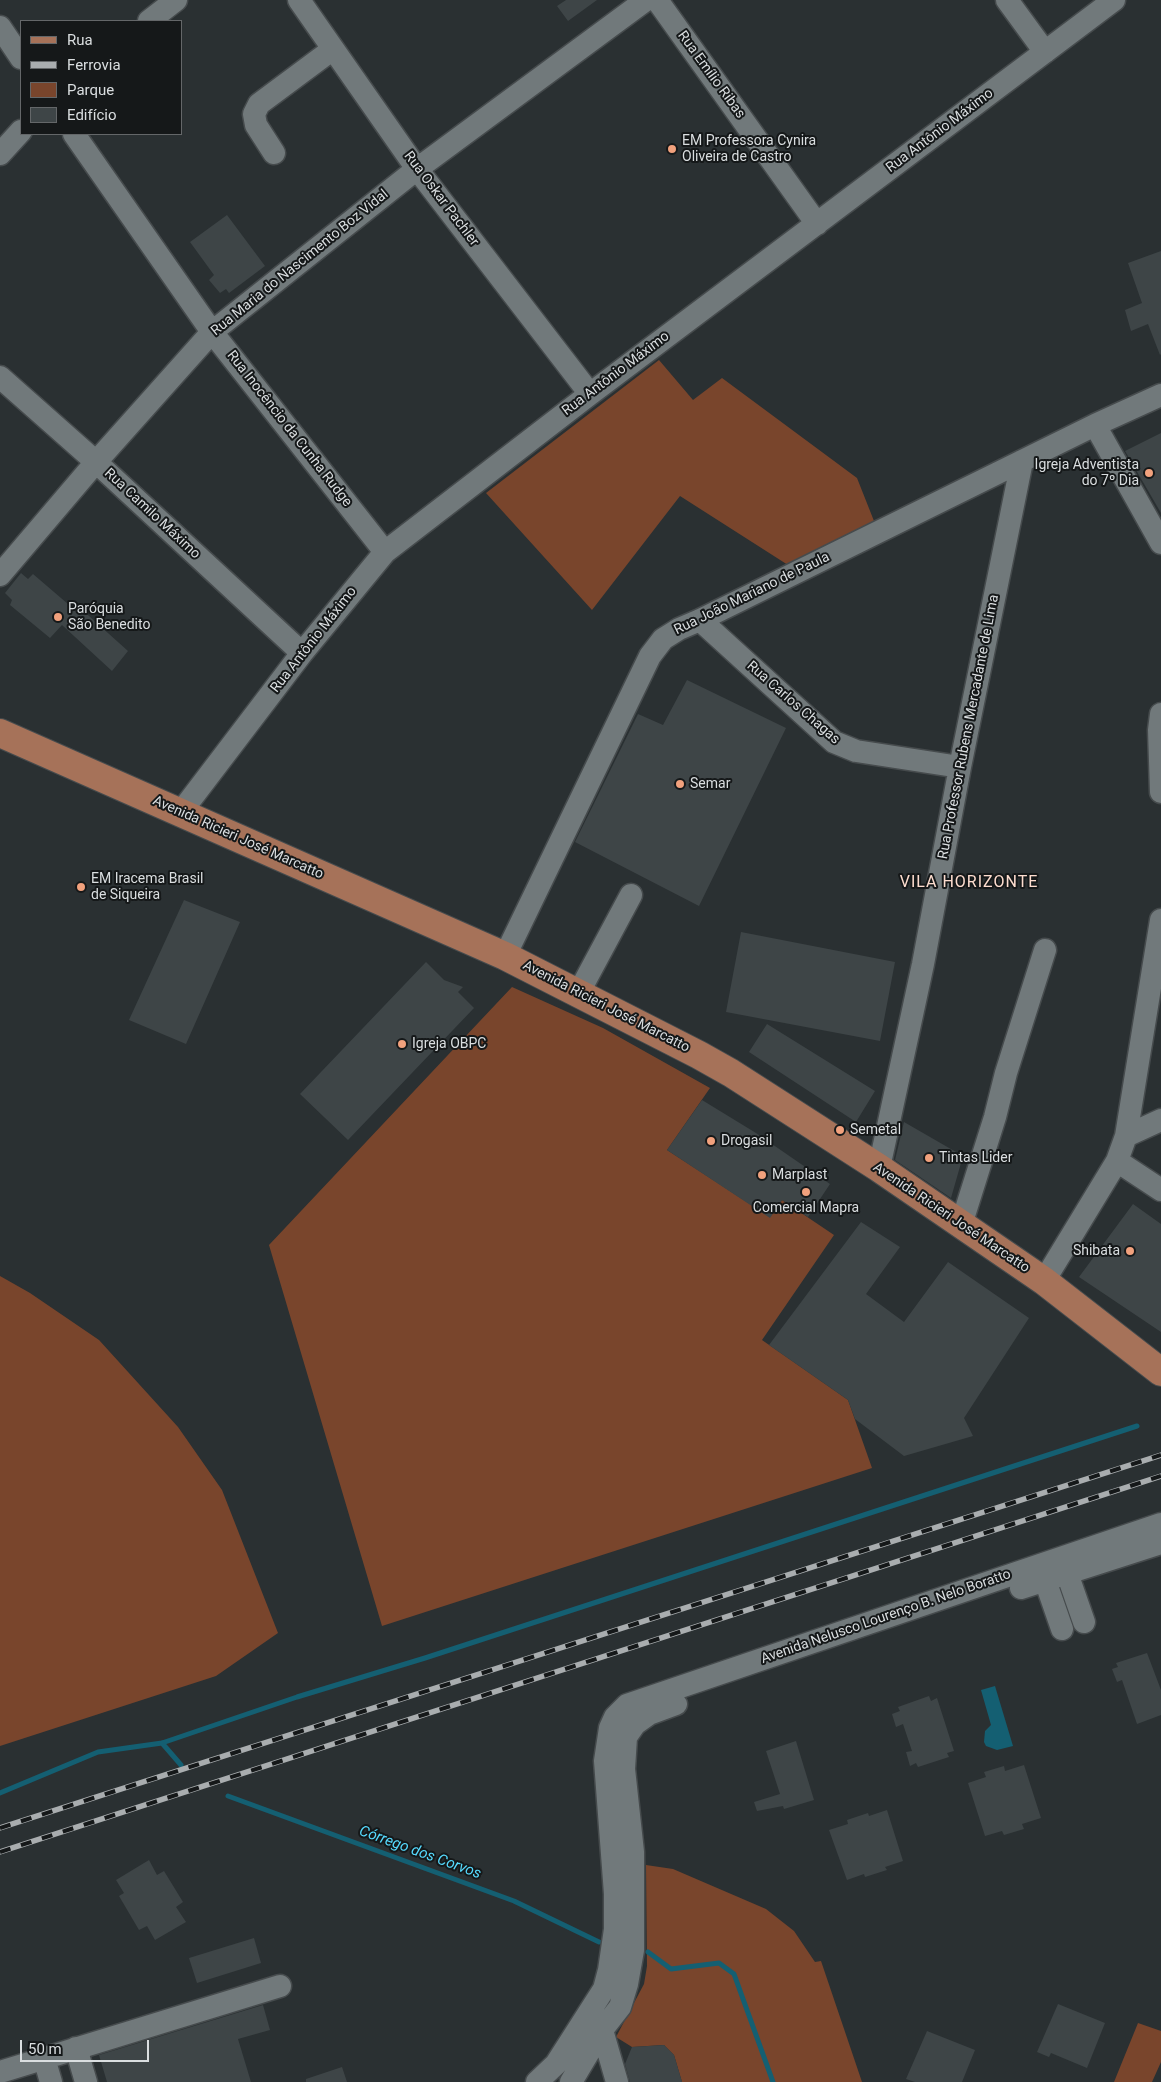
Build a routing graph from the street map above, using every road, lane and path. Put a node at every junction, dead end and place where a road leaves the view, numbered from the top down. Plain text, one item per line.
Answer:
1 (176, 0) edge
2 (299, 0) edge
3 (646, 0) edge
4 (657, 0) edge
5 (1008, 0) edge
6 (1114, 0) edge
7 (150, 20) edge
8 (0, 27) edge
9 (333, 49) junction
10 (1045, 52) junction
11 (20, 57) edge
12 (20, 132) edge
13 (75, 135) edge
14 (274, 153) dead end
15 (0, 154) edge
16 (417, 169) junction
17 (817, 224) junction
18 (212, 332) junction
19 (0, 378) edge
20 (590, 394) junction
21 (1161, 395) edge
22 (1095, 425) junction
23 (1022, 461) junction
24 (96, 462) junction
25 (1161, 543) edge
26 (385, 552) junction
27 (0, 575) edge
28 (700, 620) junction
29 (302, 653) junction
30 (1161, 714) edge
31 (0, 733) edge
32 (960, 767) junction
33 (1161, 792) edge
34 (181, 812) junction
35 (631, 895) dead end
36 (1161, 920) edge
37 (1045, 950) dead end
38 (505, 956) junction
39 (579, 992) junction
40 (1161, 1120) edge
41 (1126, 1136) junction
42 (1117, 1161) junction
43 (879, 1168) junction
44 (1161, 1190) edge
45 (961, 1225) junction
46 (1044, 1281) junction
47 (1161, 1372) edge
48 (1161, 1524) edge
49 (1161, 1543) edge
50 (1068, 1573) junction
51 (1045, 1580) junction
52 (996, 1588) junction
53 (1084, 1622) dead end
54 (1062, 1629) dead end
55 (620, 1727) junction
56 (280, 1986) dead end
57 (602, 2030) junction
58 (76, 2048) junction
59 (44, 2058) junction
60 (0, 2072) edge
61 (51, 2082) edge
62 (86, 2082) edge
63 (538, 2082) edge
64 (571, 2082) edge
65 (617, 2082) edge

1 - 7 street
2 - 9 street, Rua Oskar Pachler
3 - 16 street, Rua Maria do Nascimento Boz Vidal
4 - 17 street, Rua Emílio Ribas
5 - 10 street
6 - 10 street, Rua Antônio Máximo
8 - 11 street
9 - 14 street
9 - 16 street, Rua Oskar Pachler
10 - 17 street, Rua Antônio Máximo
12 - 15 street
13 - 18 street, Rua Inocêncio da Cunha Rudge
16 - 18 street, Rua Maria do Nascimento Boz Vidal
16 - 20 street, Rua Oskar Pachler
17 - 20 street, Rua Antônio Máximo
18 - 24 street, Rua Maria do Nascimento Boz Vidal
18 - 26 street, Rua Inocêncio da Cunha Rudge
19 - 24 street, Rua Camilo Máximo
20 - 26 street, Rua Antônio Máximo
21 - 22 street, Rua João Mariano de Paula
22 - 23 street, Rua João Mariano de Paula
22 - 25 street
23 - 28 street, Rua João Mariano de Paula
23 - 32 street, Rua Professor Rubens Mercadante de Lima
24 - 27 street, Rua Maria do Nascimento Boz Vidal
24 - 29 street, Rua Camilo Máximo
26 - 29 street, Rua Antônio Máximo
28 - 32 street, Rua Carlos Chagas
28 - 38 street, Rua João Mariano de Paula
29 - 34 street, Rua Antônio Máximo
30 - 33 street
31 - 34 main road, Avenida Ricieri José Marcatto
32 - 43 street, Rua Professor Rubens Mercadante de Lima
34 - 38 main road, Avenida Ricieri José Marcatto
35 - 39 street
36 - 41 street
37 - 45 street
38 - 39 main road, Avenida Ricieri José Marcatto
39 - 43 main road, Avenida Ricieri José Marcatto
40 - 41 street
41 - 42 street
42 - 44 street
42 - 46 street
43 - 45 main road, Avenida Ricieri José Marcatto
45 - 46 main road, Avenida Ricieri José Marcatto
46 - 47 main road, Avenida Ricieri José Marcatto
48 - 52 street, Avenida Nelusco Lourenço B. Nelo Boratto
49 - 50 street, Avenida Nelusco Lourenço B. Nelo Boratto
50 - 51 street, Avenida Nelusco Lourenço B. Nelo Boratto
50 - 53 street
51 - 52 street, Avenida Nelusco Lourenço B. Nelo Boratto
51 - 54 street
52 - 55 street, Avenida Nelusco Lourenço B. Nelo Boratto
55 - 57 street
55 - 63 street
56 - 58 street
57 - 64 street
57 - 65 street
58 - 59 street
58 - 62 street
59 - 60 street
59 - 61 street

